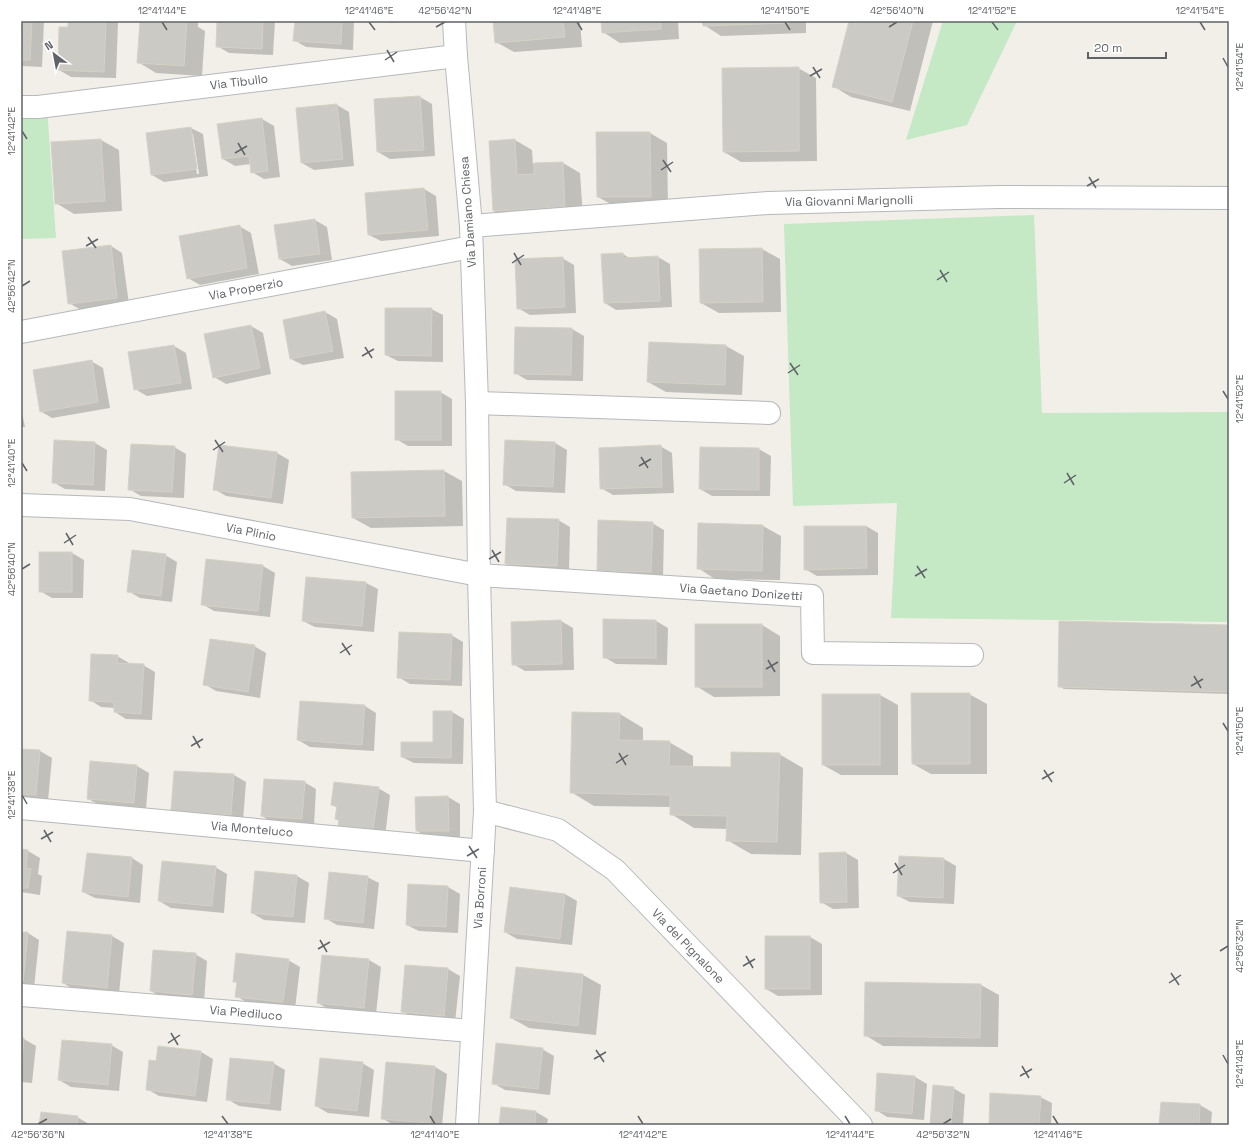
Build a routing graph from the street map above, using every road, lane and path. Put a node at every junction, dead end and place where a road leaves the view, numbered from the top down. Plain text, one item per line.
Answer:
1 (454, 21) edge
2 (456, 56) junction
3 (21, 107) edge
4 (1229, 198) edge
5 (471, 226) junction
6 (471, 247) junction
7 (21, 332) edge
8 (477, 403) junction
9 (769, 413) dead end
10 (21, 505) edge
11 (479, 575) junction
12 (972, 655) dead end
13 (21, 808) edge
14 (485, 811) junction
15 (483, 851) junction
16 (21, 995) edge
17 (472, 1031) junction
18 (467, 1125) edge
19 (861, 1125) edge

1 - 2 street, Via Damiano Chiesa
2 - 3 street, Via Tibullo
2 - 5 street, Via Damiano Chiesa
4 - 5 street, Via Giovanni Marignolli
5 - 6 street, Via Damiano Chiesa
6 - 7 street, Via Properzio
6 - 8 street, Via Damiano Chiesa
8 - 9 street
8 - 11 street, Via Damiano Chiesa
10 - 11 street, Via Plinio
11 - 12 street, Via Gaetano Donizetti
11 - 14 street, Via Borroni
13 - 15 street, Via Monteluco
14 - 15 street, Via Borroni
14 - 19 street, Via del Pignalone
15 - 17 street, Via Borroni
16 - 17 street, Via Piediluco
17 - 18 street, Via Borroni

